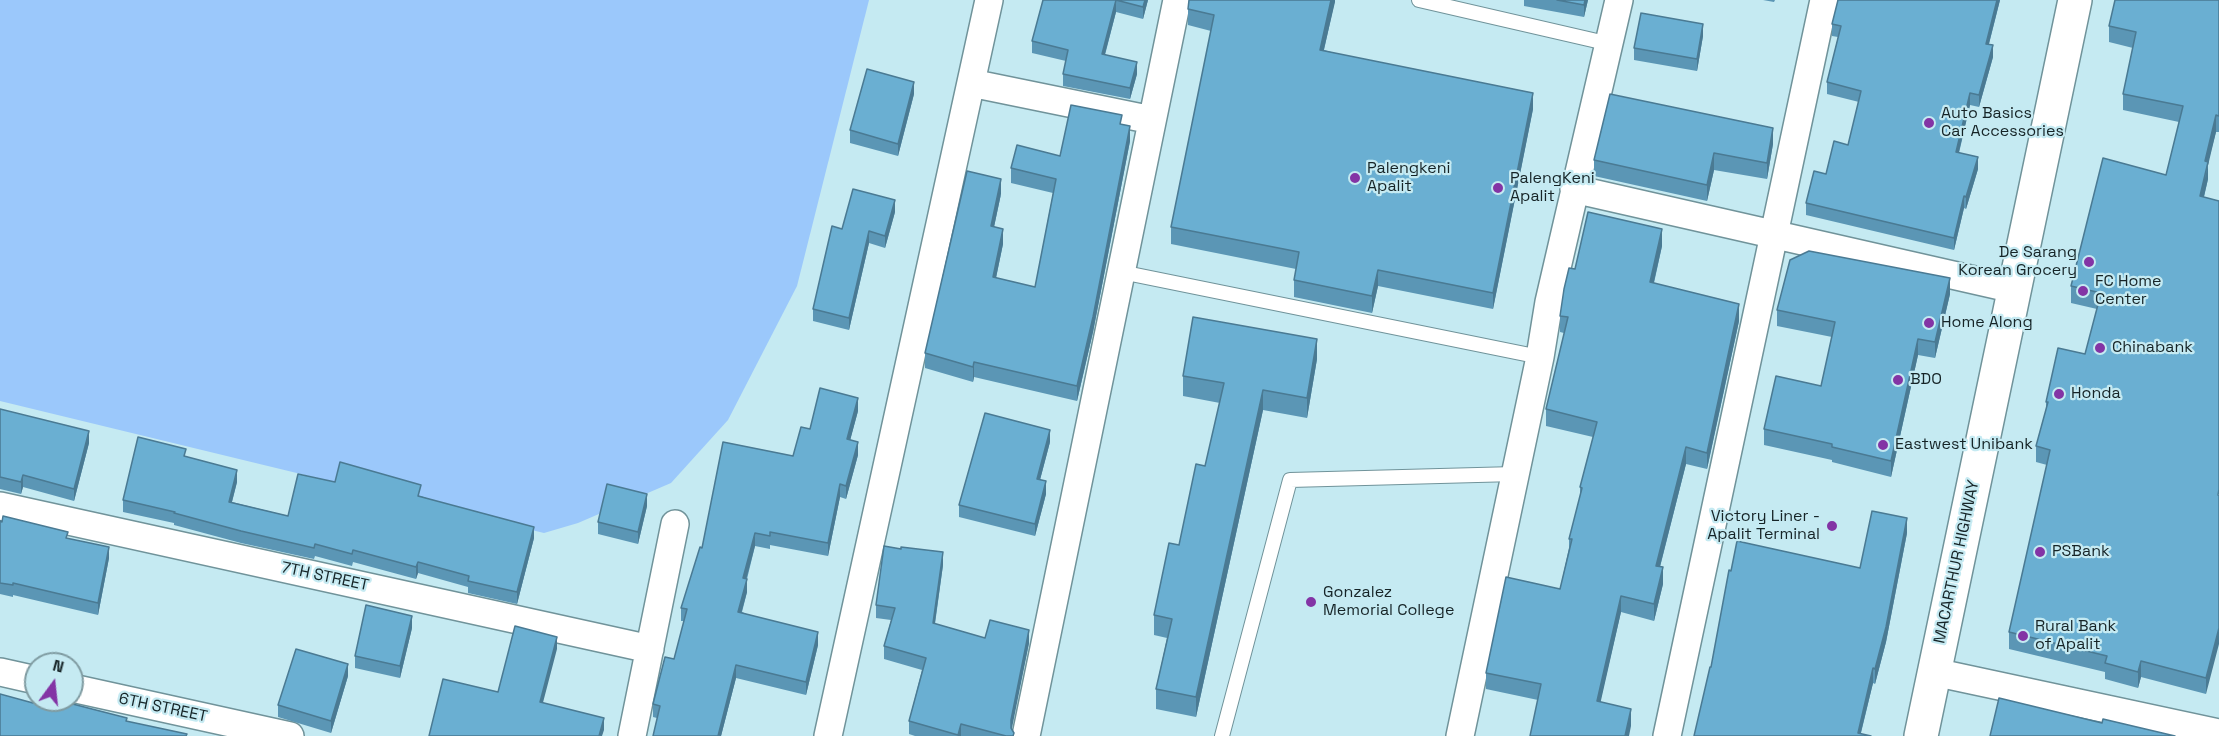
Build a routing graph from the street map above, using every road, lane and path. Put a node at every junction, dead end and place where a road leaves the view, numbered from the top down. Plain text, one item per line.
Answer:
1 (989, 0) edge
2 (1177, 0) edge
3 (1419, 0) edge
4 (1620, 0) edge
5 (1824, 0) edge
6 (2075, 0) edge
7 (1610, 44) junction
8 (971, 83) junction
9 (1152, 120) junction
10 (1574, 189) junction
11 (1773, 234) junction
12 (1121, 272) junction
13 (2014, 289) junction
14 (1540, 357) junction
15 (1515, 474) junction
16 (0, 506) edge
17 (675, 524) dead end
18 (650, 649) junction
19 (0, 672) edge
20 (1934, 672) junction
21 (24, 677) edge
22 (84, 691) edge
23 (2219, 733) edge
24 (290, 736) edge
25 (632, 736) edge
26 (828, 736) edge
27 (1026, 736) edge
28 (1222, 736) edge
29 (1460, 736) edge
30 (1667, 736) edge
31 (1921, 736) edge

1 - 8 street
2 - 9 street
3 - 7 lane
4 - 7 street
5 - 11 street
6 - 13 highway, MACARTHUR HIGHWAY
7 - 10 street
8 - 9 street
8 - 26 street
9 - 12 street
10 - 11 street
10 - 14 street
11 - 13 street
11 - 30 street
12 - 14 lane
12 - 27 street
13 - 20 highway, MACARTHUR HIGHWAY
14 - 15 street
15 - 28 lane
15 - 29 street
16 - 18 street, 7TH STREET
17 - 18 street
18 - 25 street
19 - 21 street
20 - 23 street
20 - 31 highway, MACARTHUR HIGHWAY
22 - 24 street, 6TH STREET

